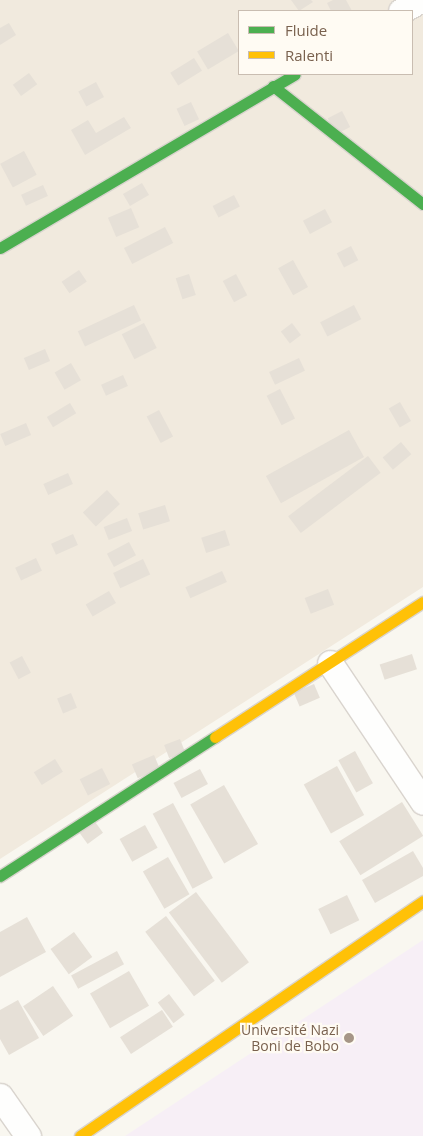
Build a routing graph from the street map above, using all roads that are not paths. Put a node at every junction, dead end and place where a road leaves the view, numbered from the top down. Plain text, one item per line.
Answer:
1 (420, 0) edge
2 (402, 10) edge
3 (293, 75) edge
4 (274, 86) junction
5 (423, 204) edge
6 (0, 248) edge
7 (423, 602) edge
8 (330, 663) junction
9 (423, 802) edge
10 (0, 876) edge
11 (423, 901) edge
12 (0, 1096) edge
13 (28, 1136) edge
14 (80, 1136) edge

1 - 2 street
3 - 4 street
4 - 5 street
4 - 6 street
7 - 8 street
8 - 9 street
8 - 10 street
11 - 14 street
12 - 13 street

